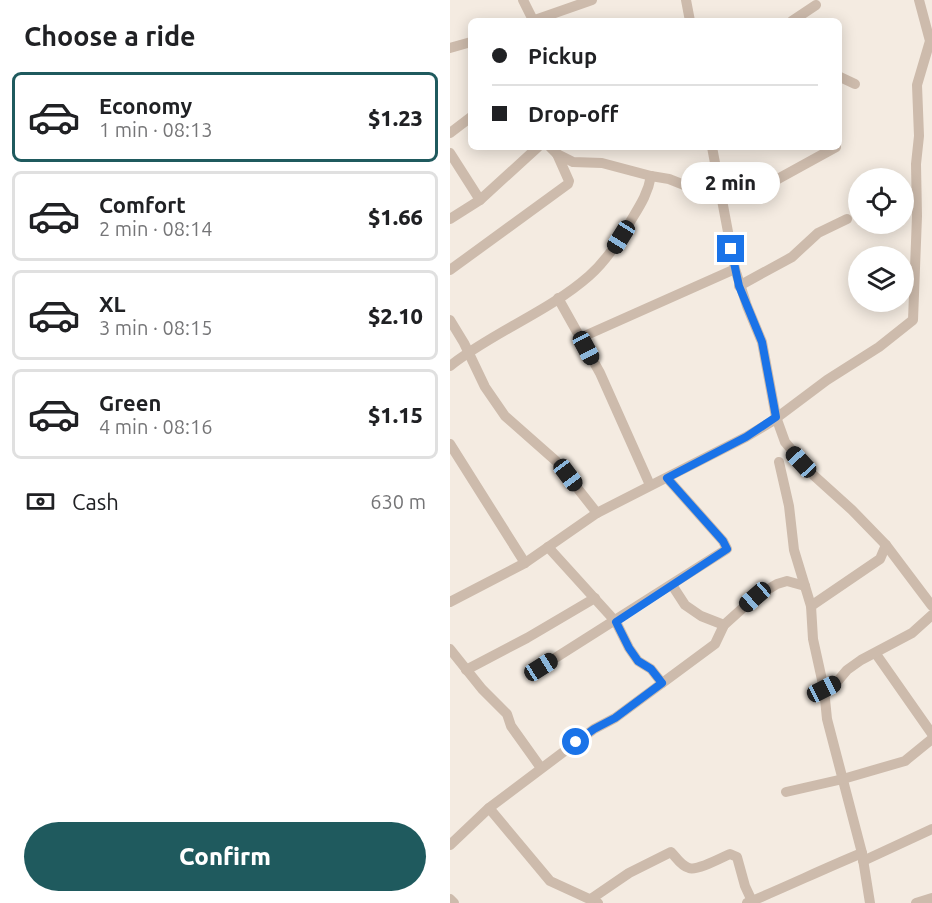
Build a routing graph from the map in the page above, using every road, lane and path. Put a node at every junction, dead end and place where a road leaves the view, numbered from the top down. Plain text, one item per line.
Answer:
1 (523, 0) edge
2 (592, 0) edge
3 (686, 0) edge
4 (919, 0) edge
5 (924, 0) edge
6 (816, 5) dead end
7 (923, 12) junction
8 (532, 18) edge
9 (541, 18) edge
10 (689, 18) edge
11 (796, 18) edge
12 (468, 43) edge
13 (450, 48) edge
14 (842, 78) edge
15 (855, 84) dead end
16 (468, 119) edge
17 (450, 133) edge
18 (535, 150) edge
19 (553, 150) edge
20 (713, 150) edge
21 (832, 150) edge
22 (450, 153) edge
23 (651, 176) junction
24 (480, 200) junction
25 (722, 200) junction
26 (450, 219) edge
27 (847, 219) dead end
28 (735, 269) junction
29 (450, 270) edge
30 (739, 286) junction
31 (558, 298) junction
32 (450, 320) edge
33 (580, 338) junction
34 (468, 351) junction
35 (450, 366) edge
36 (776, 417) junction
37 (450, 444) edge
38 (779, 462) dead end
39 (667, 478) junction
40 (650, 485) junction
41 (597, 513) junction
42 (886, 545) junction
43 (548, 547) junction
44 (525, 563) junction
45 (672, 585) junction
46 (805, 586) junction
47 (595, 598) junction
48 (450, 602) edge
49 (811, 606) junction
50 (932, 606) edge
51 (932, 615) edge
52 (616, 622) junction
53 (724, 625) junction
54 (450, 649) edge
55 (876, 654) junction
56 (541, 667) dead end
57 (466, 670) junction
58 (662, 683) junction
59 (824, 689) junction
60 (932, 734) edge
61 (932, 740) edge
62 (541, 768) junction
63 (843, 779) junction
64 (786, 792) dead end
65 (489, 808) junction
66 (932, 829) edge
67 (450, 845) edge
68 (863, 857) junction
69 (932, 898) edge
70 (450, 899) edge
71 (595, 901) edge
72 (749, 902) edge
73 (454, 903) edge
74 (870, 903) edge
75 (916, 903) edge

1 - 8 street
2 - 9 street
3 - 10 street
4 - 7 street
5 - 7 street
6 - 11 street
7 - 36 street
12 - 13 street
14 - 15 street
16 - 17 street
18 - 24 street
19 - 23 street
19 - 29 street
20 - 25 street
21 - 25 street
22 - 24 street
23 - 25 street
23 - 31 street
24 - 26 street
25 - 28 street
27 - 30 street
28 - 30 street
28 - 33 street
30 - 36 street
31 - 33 street
31 - 34 street
32 - 34 street
33 - 40 street
34 - 35 street
34 - 41 street
36 - 39 street
36 - 42 street
37 - 44 street
38 - 46 street
39 - 40 street
39 - 45 street
40 - 41 street
41 - 43 street
42 - 49 street
42 - 50 street
43 - 44 street
43 - 47 street
44 - 48 street
45 - 52 street
45 - 53 street
46 - 49 street
46 - 53 street
47 - 52 street
47 - 57 street
49 - 59 street
51 - 55 street
52 - 56 street
52 - 58 street
53 - 58 street
54 - 57 street
55 - 59 street
55 - 60 street
57 - 62 street
58 - 62 street
59 - 63 street
61 - 63 street
62 - 65 street
63 - 64 street
63 - 68 street
65 - 67 street
65 - 71 street
66 - 68 street
68 - 72 street
68 - 74 street
69 - 75 street
70 - 73 street
71 - 72 street

